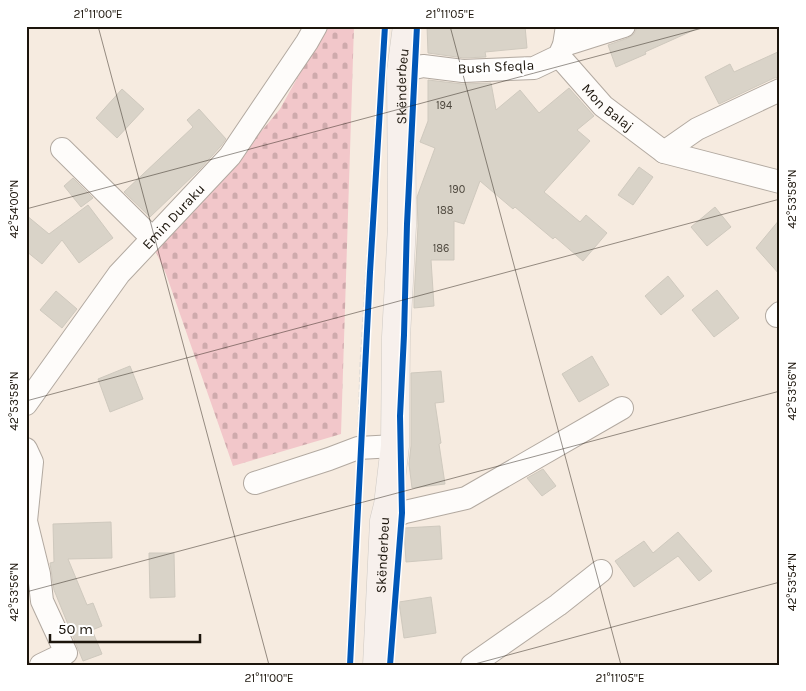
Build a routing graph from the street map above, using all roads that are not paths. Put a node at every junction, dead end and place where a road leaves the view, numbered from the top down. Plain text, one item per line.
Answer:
1 (316, 26) edge
2 (407, 26) edge
3 (624, 26) edge
4 (563, 42) edge
5 (401, 71) junction
6 (780, 90) edge
7 (62, 149) dead end
8 (664, 152) junction
9 (780, 182) edge
10 (152, 238) junction
11 (26, 404) edge
12 (622, 408) dead end
13 (395, 446) junction
14 (26, 449) edge
15 (255, 483) dead end
16 (28, 493) edge
17 (384, 521) junction
18 (601, 571) dead end
19 (41, 665) edge
20 (377, 665) edge
21 (472, 665) edge

1 - 10 street, Emin Duraku
2 - 5 main road, Skënderbeu
3 - 4 street, Bush Sfeqla
4 - 5 street, Bush Sfeqla
4 - 8 street, Mon Balaj
5 - 13 main road, Skënderbeu
6 - 8 street
7 - 10 street
8 - 9 street, Mon Balaj
10 - 11 street, Emin Duraku
12 - 17 street
13 - 15 street
13 - 17 main road, Skënderbeu
14 - 16 street
16 - 19 street
17 - 20 main road, Skënderbeu
18 - 21 street

